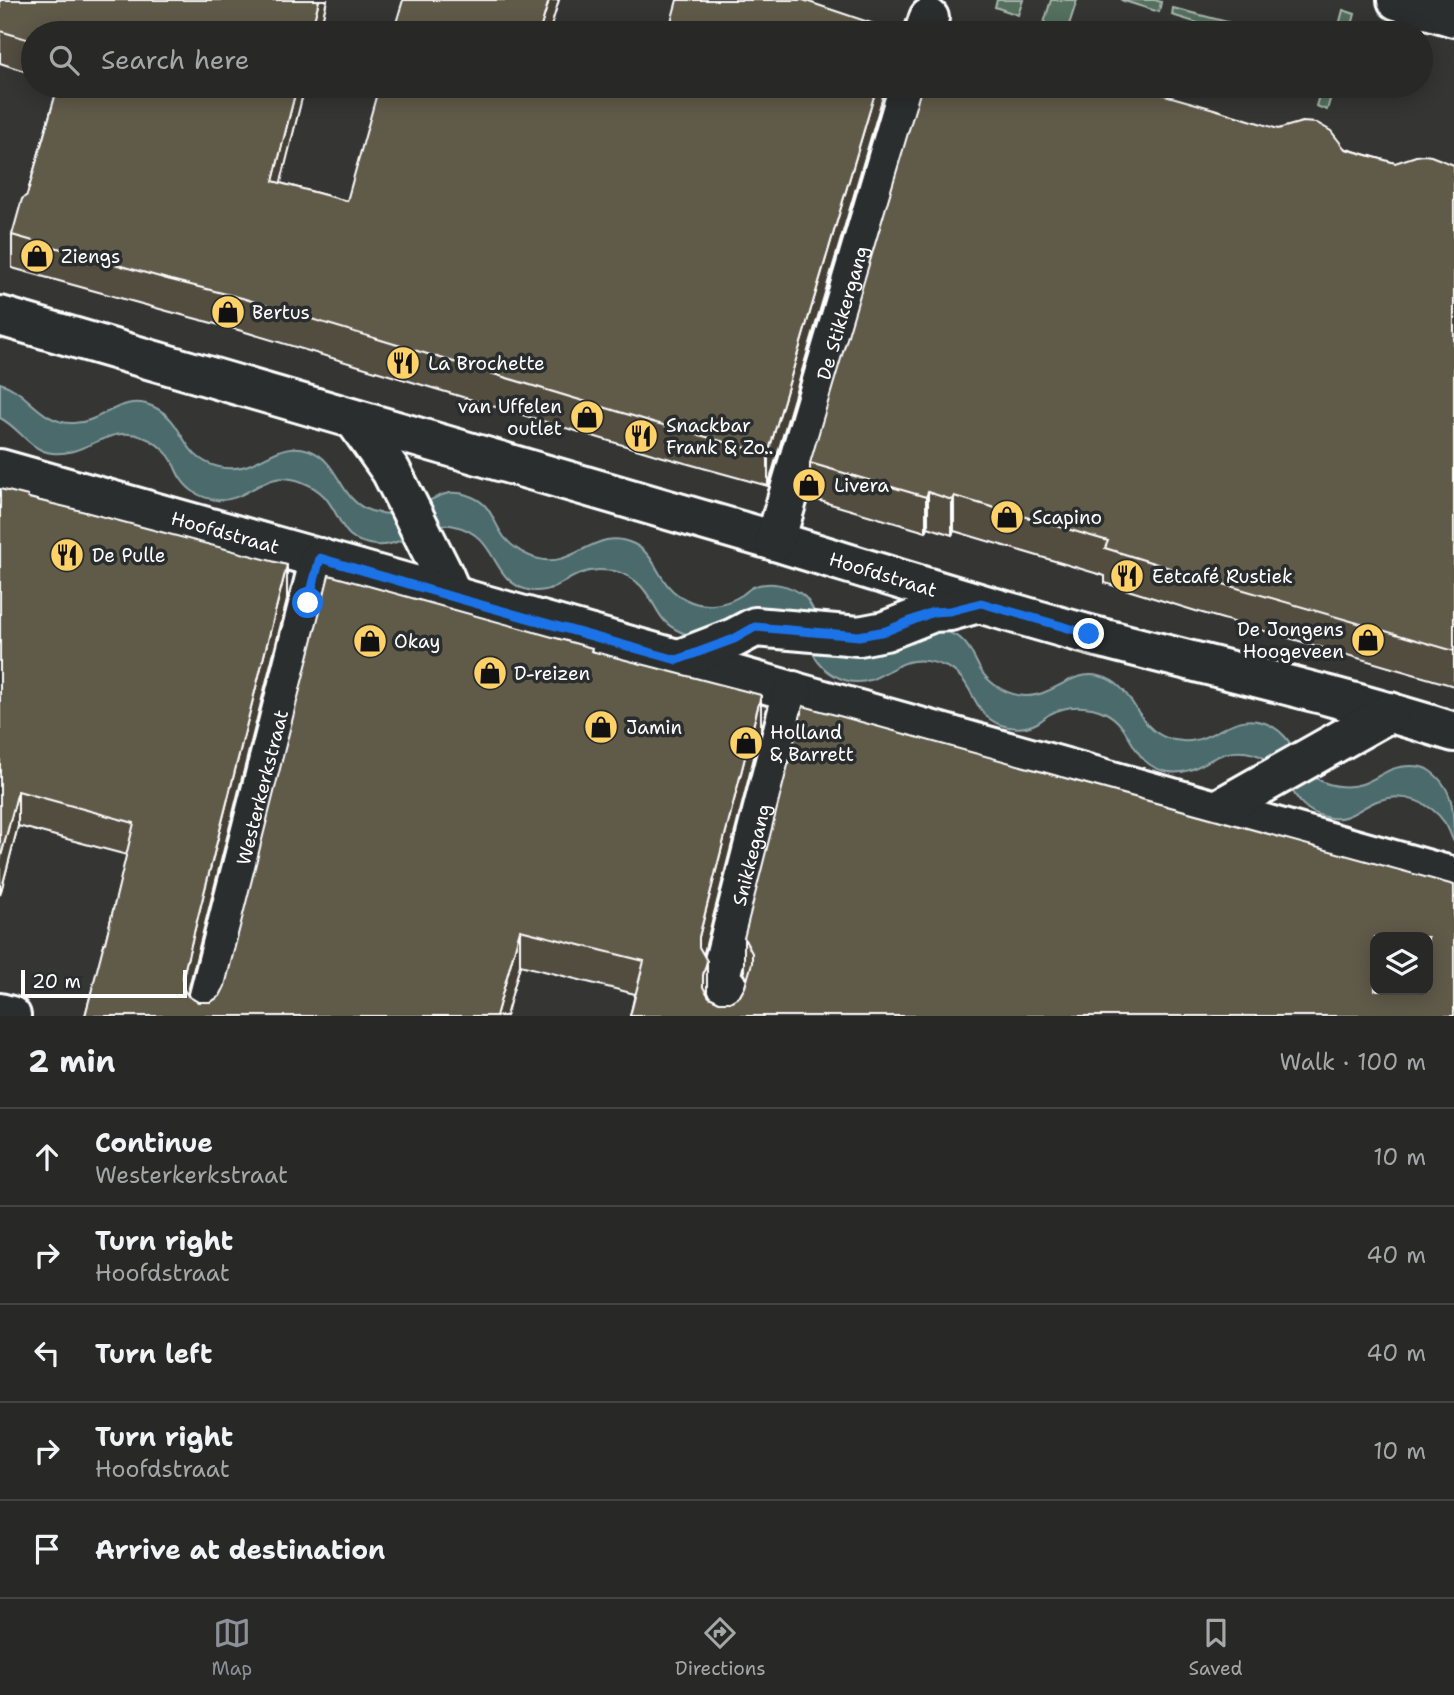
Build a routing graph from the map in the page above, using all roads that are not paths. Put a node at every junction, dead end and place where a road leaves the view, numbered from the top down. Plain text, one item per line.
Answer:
1 (1396, 0) edge
2 (1454, 17) edge
3 (905, 98) edge
4 (0, 316) edge
5 (355, 420) junction
6 (0, 469) edge
7 (775, 541) junction
8 (320, 558) junction
9 (448, 586) junction
10 (981, 603) junction
11 (677, 660) junction
12 (793, 691) junction
13 (1390, 712) junction
14 (1454, 732) edge
15 (1228, 803) junction
16 (1454, 877) edge
17 (0, 1013) edge
18 (11, 1016) edge
19 (204, 1016) edge
20 (724, 1016) edge

1 - 2 street
3 - 7 street, De Stikkergang
4 - 5 street, Hoofdstraat
5 - 7 street, Hoofdstraat
5 - 9 street
6 - 8 street, Hoofdstraat
7 - 10 street, Hoofdstraat
8 - 9 street, Hoofdstraat
8 - 19 street, Westerkerkstraat
9 - 11 street, Hoofdstraat
10 - 11 street
10 - 13 street, Hoofdstraat
11 - 12 street, Hoofdstraat
12 - 15 street, Hoofdstraat
12 - 20 street, Snikkegang
13 - 14 street, Hoofdstraat
13 - 15 street
15 - 16 street, Hoofdstraat
17 - 18 street

